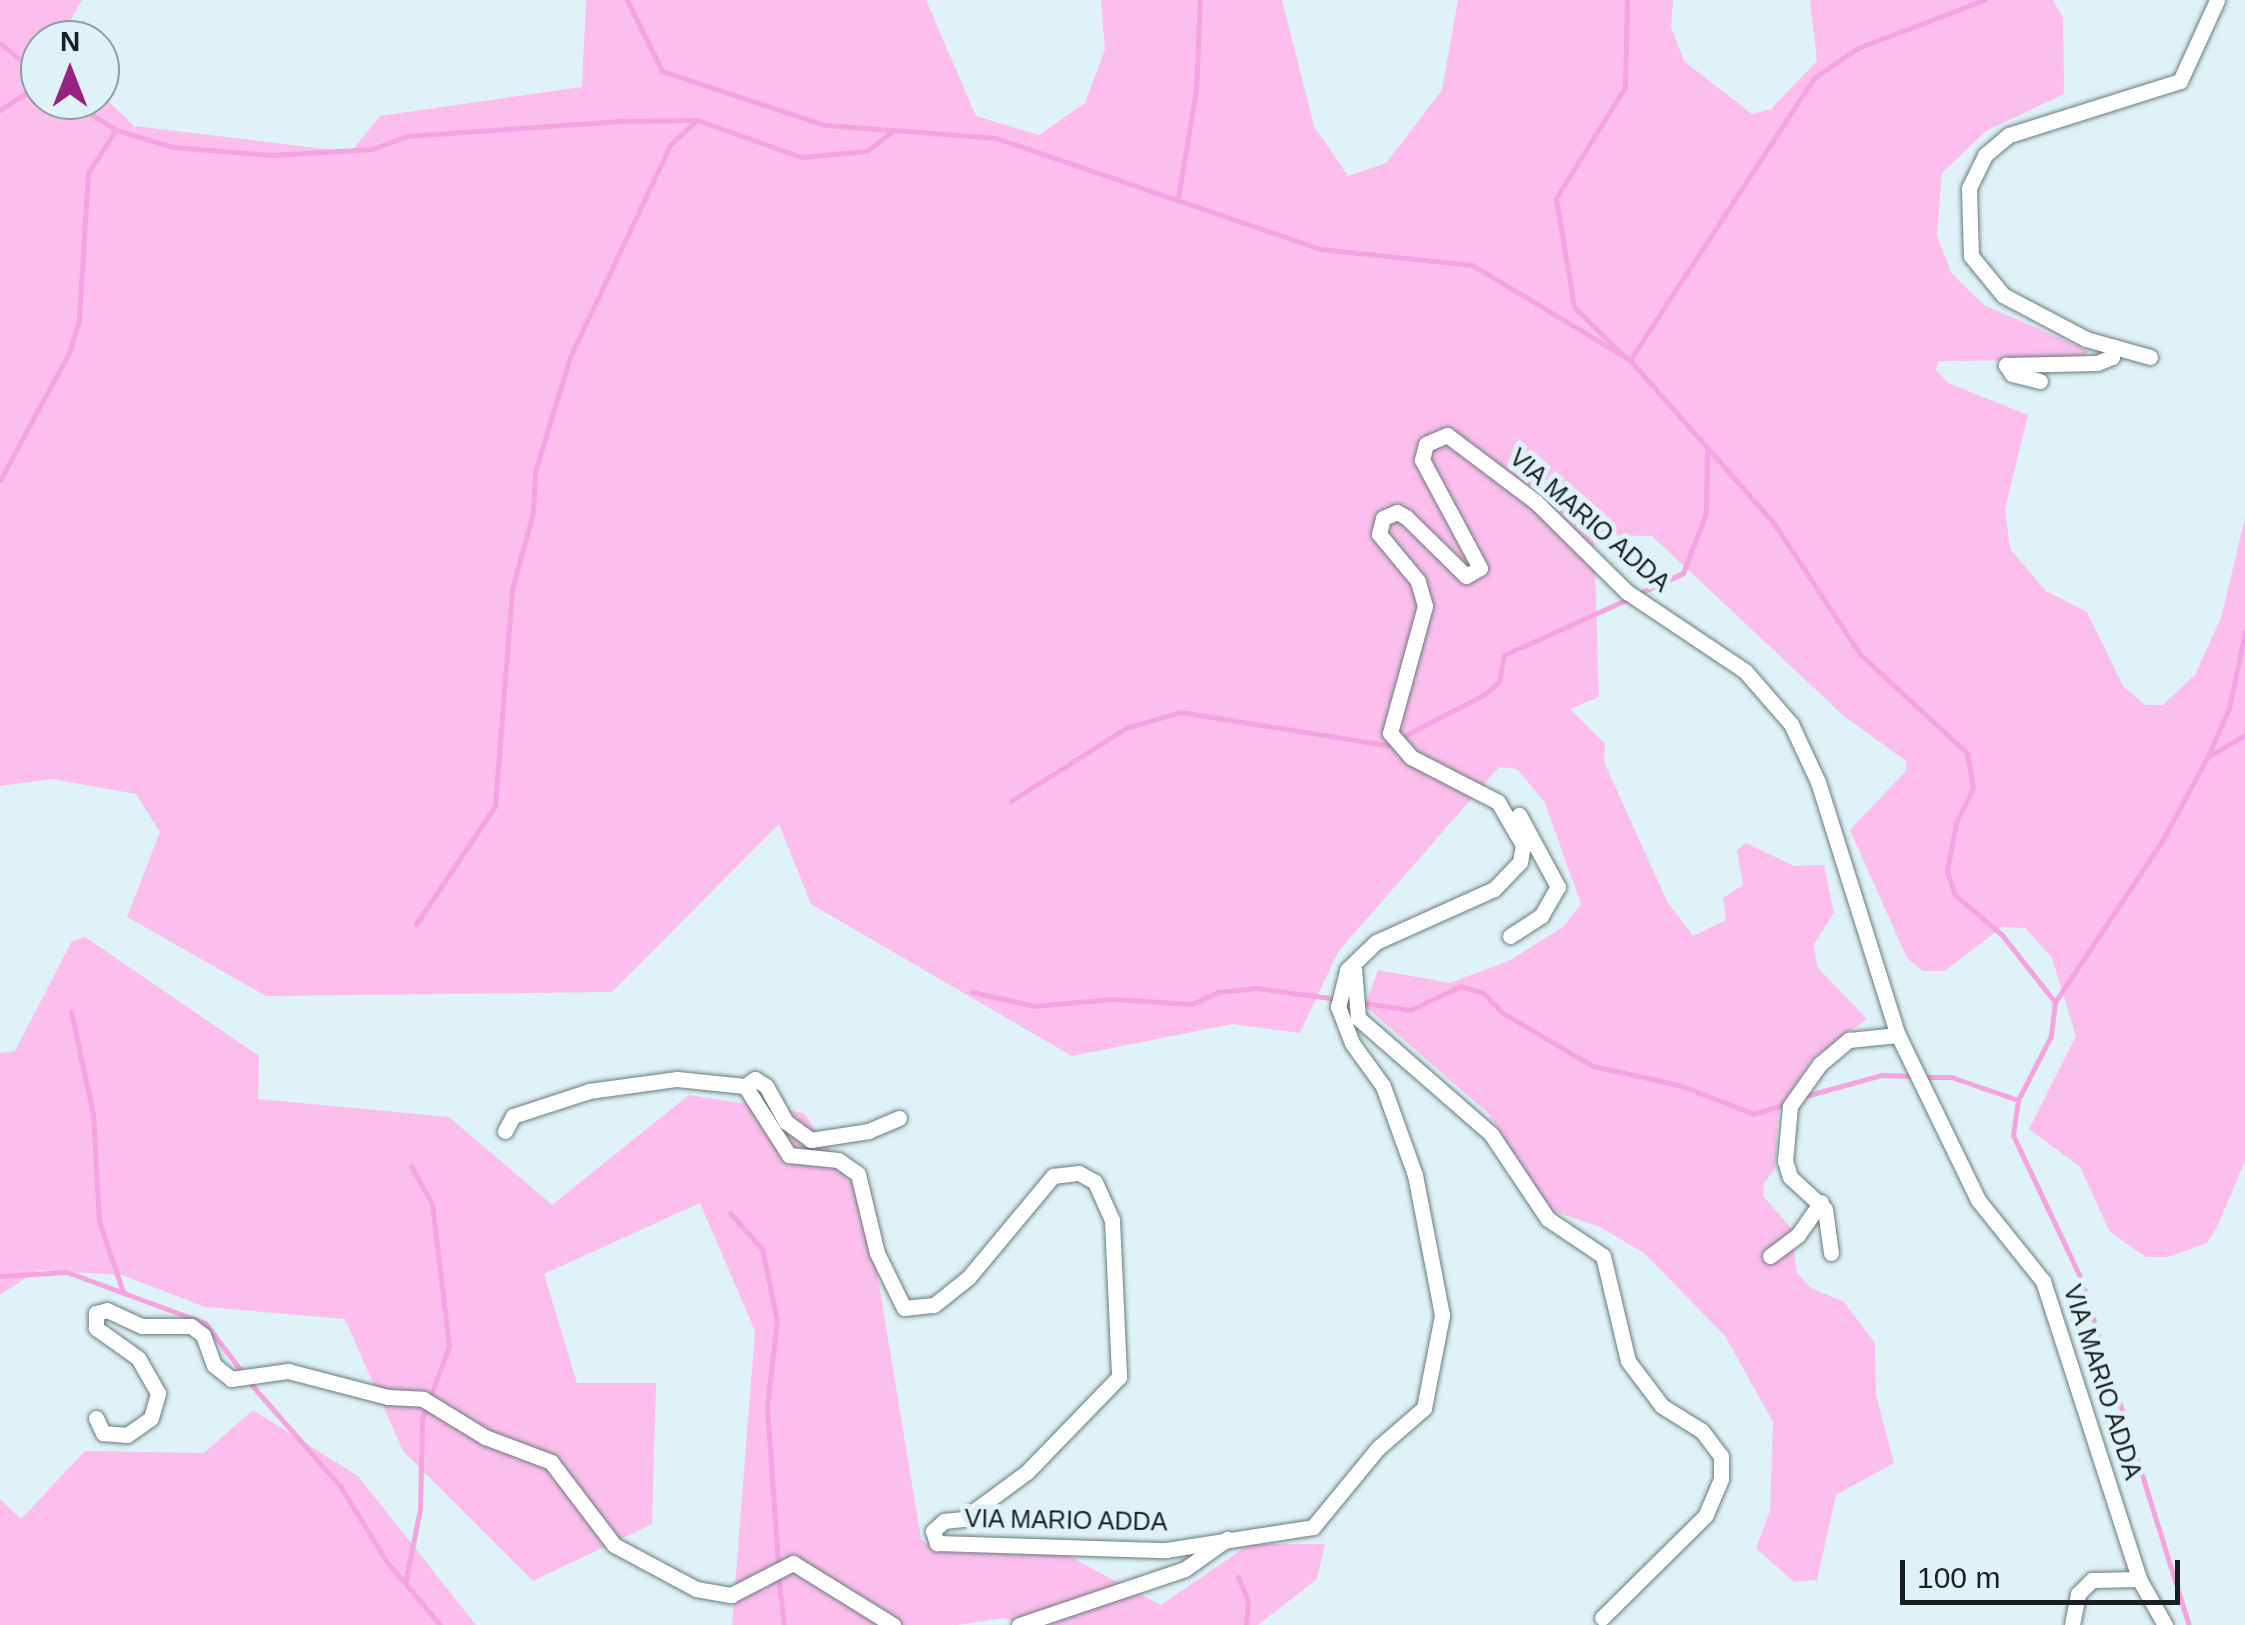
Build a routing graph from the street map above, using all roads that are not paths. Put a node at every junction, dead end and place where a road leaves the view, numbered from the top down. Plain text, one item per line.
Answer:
1 (2217, 0) edge
2 (2112, 348) junction
3 (2150, 357) dead end
4 (2040, 381) dead end
5 (1506, 810) junction
6 (1510, 936) dead end
7 (1356, 960) junction
8 (1898, 1034) junction
9 (745, 1086) junction
10 (899, 1118) dead end
11 (505, 1131) dead end
12 (1821, 1202) junction
13 (1831, 1254) dead end
14 (1770, 1256) dead end
15 (96, 1418) dead end
16 (1230, 1536) junction
17 (2139, 1579) junction
18 (1602, 1618) dead end
19 (892, 1625) edge
20 (1019, 1625) edge
21 (2072, 1625) edge
22 (2164, 1625) edge

1 - 2 street
2 - 3 street
2 - 4 street
5 - 6 street
5 - 7 street
5 - 8 street, VIA MARIO ADDA
7 - 16 street, VIA MARIO ADDA
7 - 18 street
8 - 12 street
8 - 17 street, VIA MARIO ADDA
9 - 10 street
9 - 11 street
9 - 16 street, VIA MARIO ADDA
12 - 13 street
12 - 14 street
15 - 19 street
16 - 20 street
17 - 21 street
17 - 22 street, VIA MARIO ADDA

